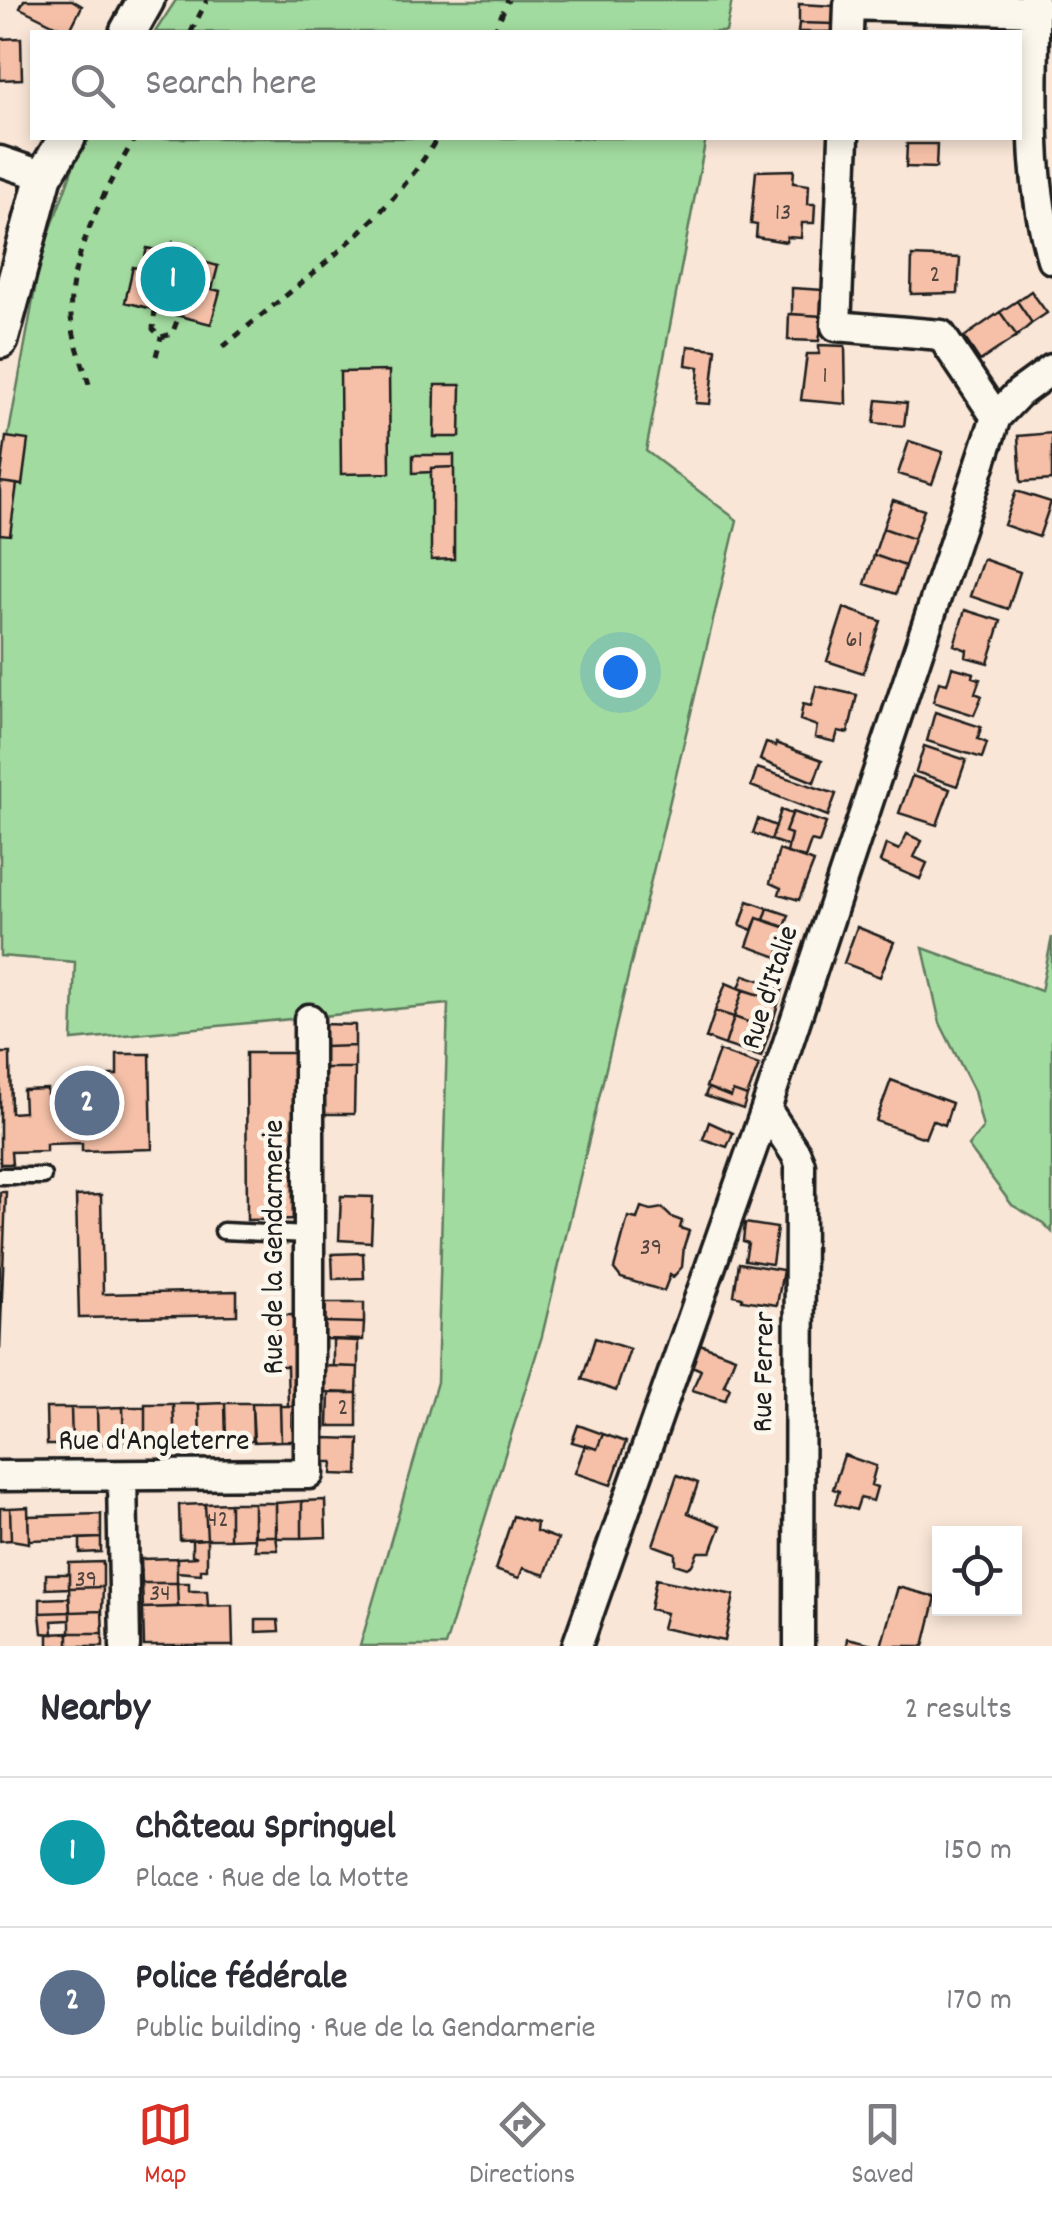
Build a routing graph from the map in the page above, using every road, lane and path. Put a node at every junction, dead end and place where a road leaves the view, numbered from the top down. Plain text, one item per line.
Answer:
1 (146, 0) edge
2 (207, 0) edge
3 (508, 0) edge
4 (1034, 6) edge
5 (129, 30) edge
6 (192, 30) edge
7 (495, 30) edge
8 (848, 30) edge
9 (66, 140) edge
10 (134, 140) edge
11 (437, 140) edge
12 (844, 140) edge
13 (0, 161) edge
14 (44, 176) junction
15 (1052, 259) edge
16 (155, 309) dead end
17 (179, 316) dead end
18 (161, 337) junction
19 (0, 340) edge
20 (223, 347) dead end
21 (156, 356) dead end
22 (1052, 368) edge
23 (88, 384) dead end
24 (996, 417) junction
25 (308, 1020) dead end
26 (766, 1109) junction
27 (0, 1176) edge
28 (44, 1176) dead end
29 (224, 1232) dead end
30 (309, 1235) junction
31 (309, 1474) joint
32 (0, 1476) edge
33 (122, 1476) junction
34 (125, 1646) edge
35 (577, 1646) edge
36 (799, 1646) edge

1 - 5 street
2 - 6 path
3 - 7 path
4 - 8 street
4 - 15 street
9 - 14 street
10 - 23 path
11 - 20 path
12 - 24 street
13 - 14 street
14 - 19 street
16 - 18 path
17 - 18 path
18 - 21 path
22 - 24 street, Rue d'Italie
24 - 26 street, Rue d'Italie
25 - 30 street, Rue de la Gendarmerie
26 - 35 street, Rue d'Italie
26 - 36 street, Rue Ferrer
27 - 28 lane
29 - 30 lane
30 - 31 street, Rue de la Gendarmerie
31 - 33 street, Rue d'Angleterre
32 - 33 street, Rue d'Angleterre
33 - 34 street

